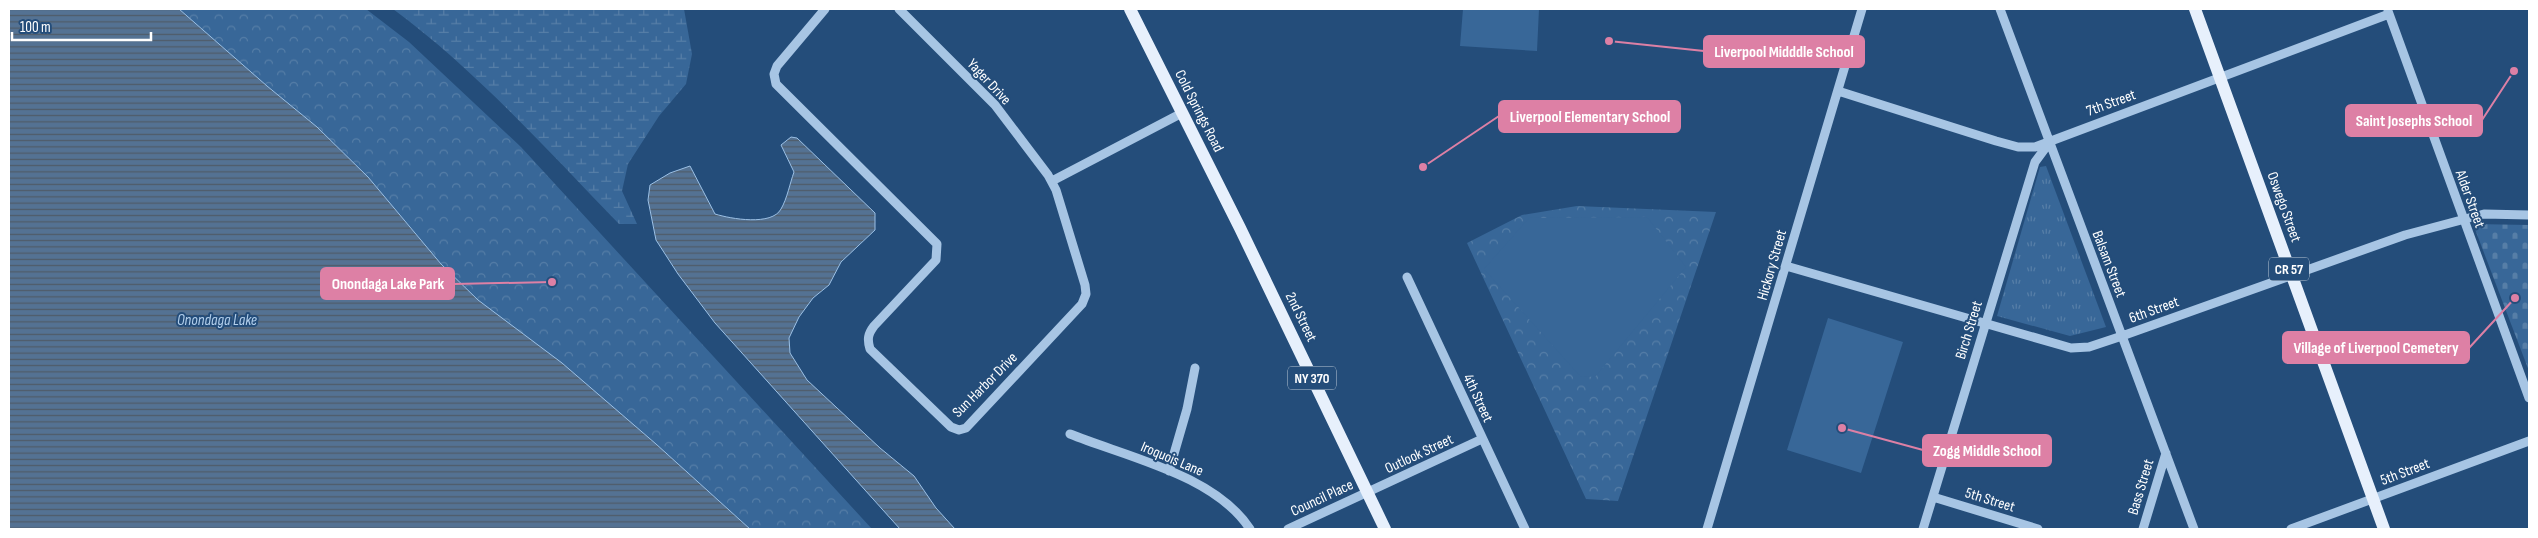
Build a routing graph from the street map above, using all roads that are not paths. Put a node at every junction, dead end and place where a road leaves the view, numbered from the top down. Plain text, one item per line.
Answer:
1 (825, 9) edge
2 (898, 9) edge
3 (1130, 9) edge
4 (1862, 9) edge
5 (2000, 9) edge
6 (2195, 9) edge
7 (2388, 12) edge
8 (2219, 78) junction
9 (1838, 92) junction
10 (1182, 113) junction
11 (2049, 143) junction
12 (1052, 181) junction
13 (2529, 215) edge
14 (2462, 218) junction
15 (1240, 228) joint
16 (1786, 266) junction
17 (2291, 275) junction
18 (1407, 277) dead end
19 (1985, 325) junction
20 (2122, 336) junction
21 (1195, 368) dead end
22 (2529, 398) edge
23 (1070, 434) dead end
24 (1482, 439) junction
25 (2529, 441) edge
26 (2166, 453) junction
27 (1169, 471) junction
28 (1367, 492) junction
29 (1933, 497) junction
30 (2374, 500) junction
31 (1250, 529) edge
32 (1288, 529) edge
33 (1385, 529) edge
34 (1525, 529) edge
35 (1707, 529) edge
36 (1923, 529) edge
37 (2038, 529) edge
38 (2143, 529) edge
39 (2194, 529) edge
40 (2291, 529) edge
41 (2384, 529) edge

1 - 12 street, Sun Harbor Drive
2 - 12 street, Yager Drive
3 - 10 main road, Cold Springs Road / NY 370
4 - 9 street, Hickory Street
5 - 11 street, Balsam Street
6 - 8 main road, Oswego Street / CR 57
7 - 8 street, 7th Street
7 - 14 street, Alder Street
8 - 11 street, 7th Street
8 - 17 main road, Oswego Street / CR 57
9 - 11 street, 7th Street
9 - 16 street, Hickory Street
10 - 12 street
10 - 15 main road, Cold Springs Road / NY 370
11 - 19 street, Birch Street
11 - 20 street, Balsam Street
13 - 14 street, 6th Street
14 - 17 street, 6th Street
14 - 22 street, Alder Street
15 - 28 main road, 2nd Street / NY 370
16 - 19 street, 6th Street
16 - 35 street, Hickory Street
17 - 20 street, 6th Street
17 - 30 main road, Oswego Street / CR 57
18 - 24 street, 4th Street
19 - 20 street, 6th Street
19 - 29 street, Birch Street
20 - 26 street, Balsam Street
21 - 27 street
23 - 27 street, Iroquois Lane
24 - 28 street, Outlook Street
24 - 34 street, 4th Street
25 - 30 street, 5th Street
26 - 38 street, Bass Street
26 - 39 street, Balsam Street
27 - 31 street, Iroquois Lane
28 - 32 street, Council Place
28 - 33 main road, 2nd Street / NY 370
29 - 36 street, Birch Street
29 - 37 street, 5th Street
30 - 40 street, 5th Street
30 - 41 main road, Oswego Street / CR 57

